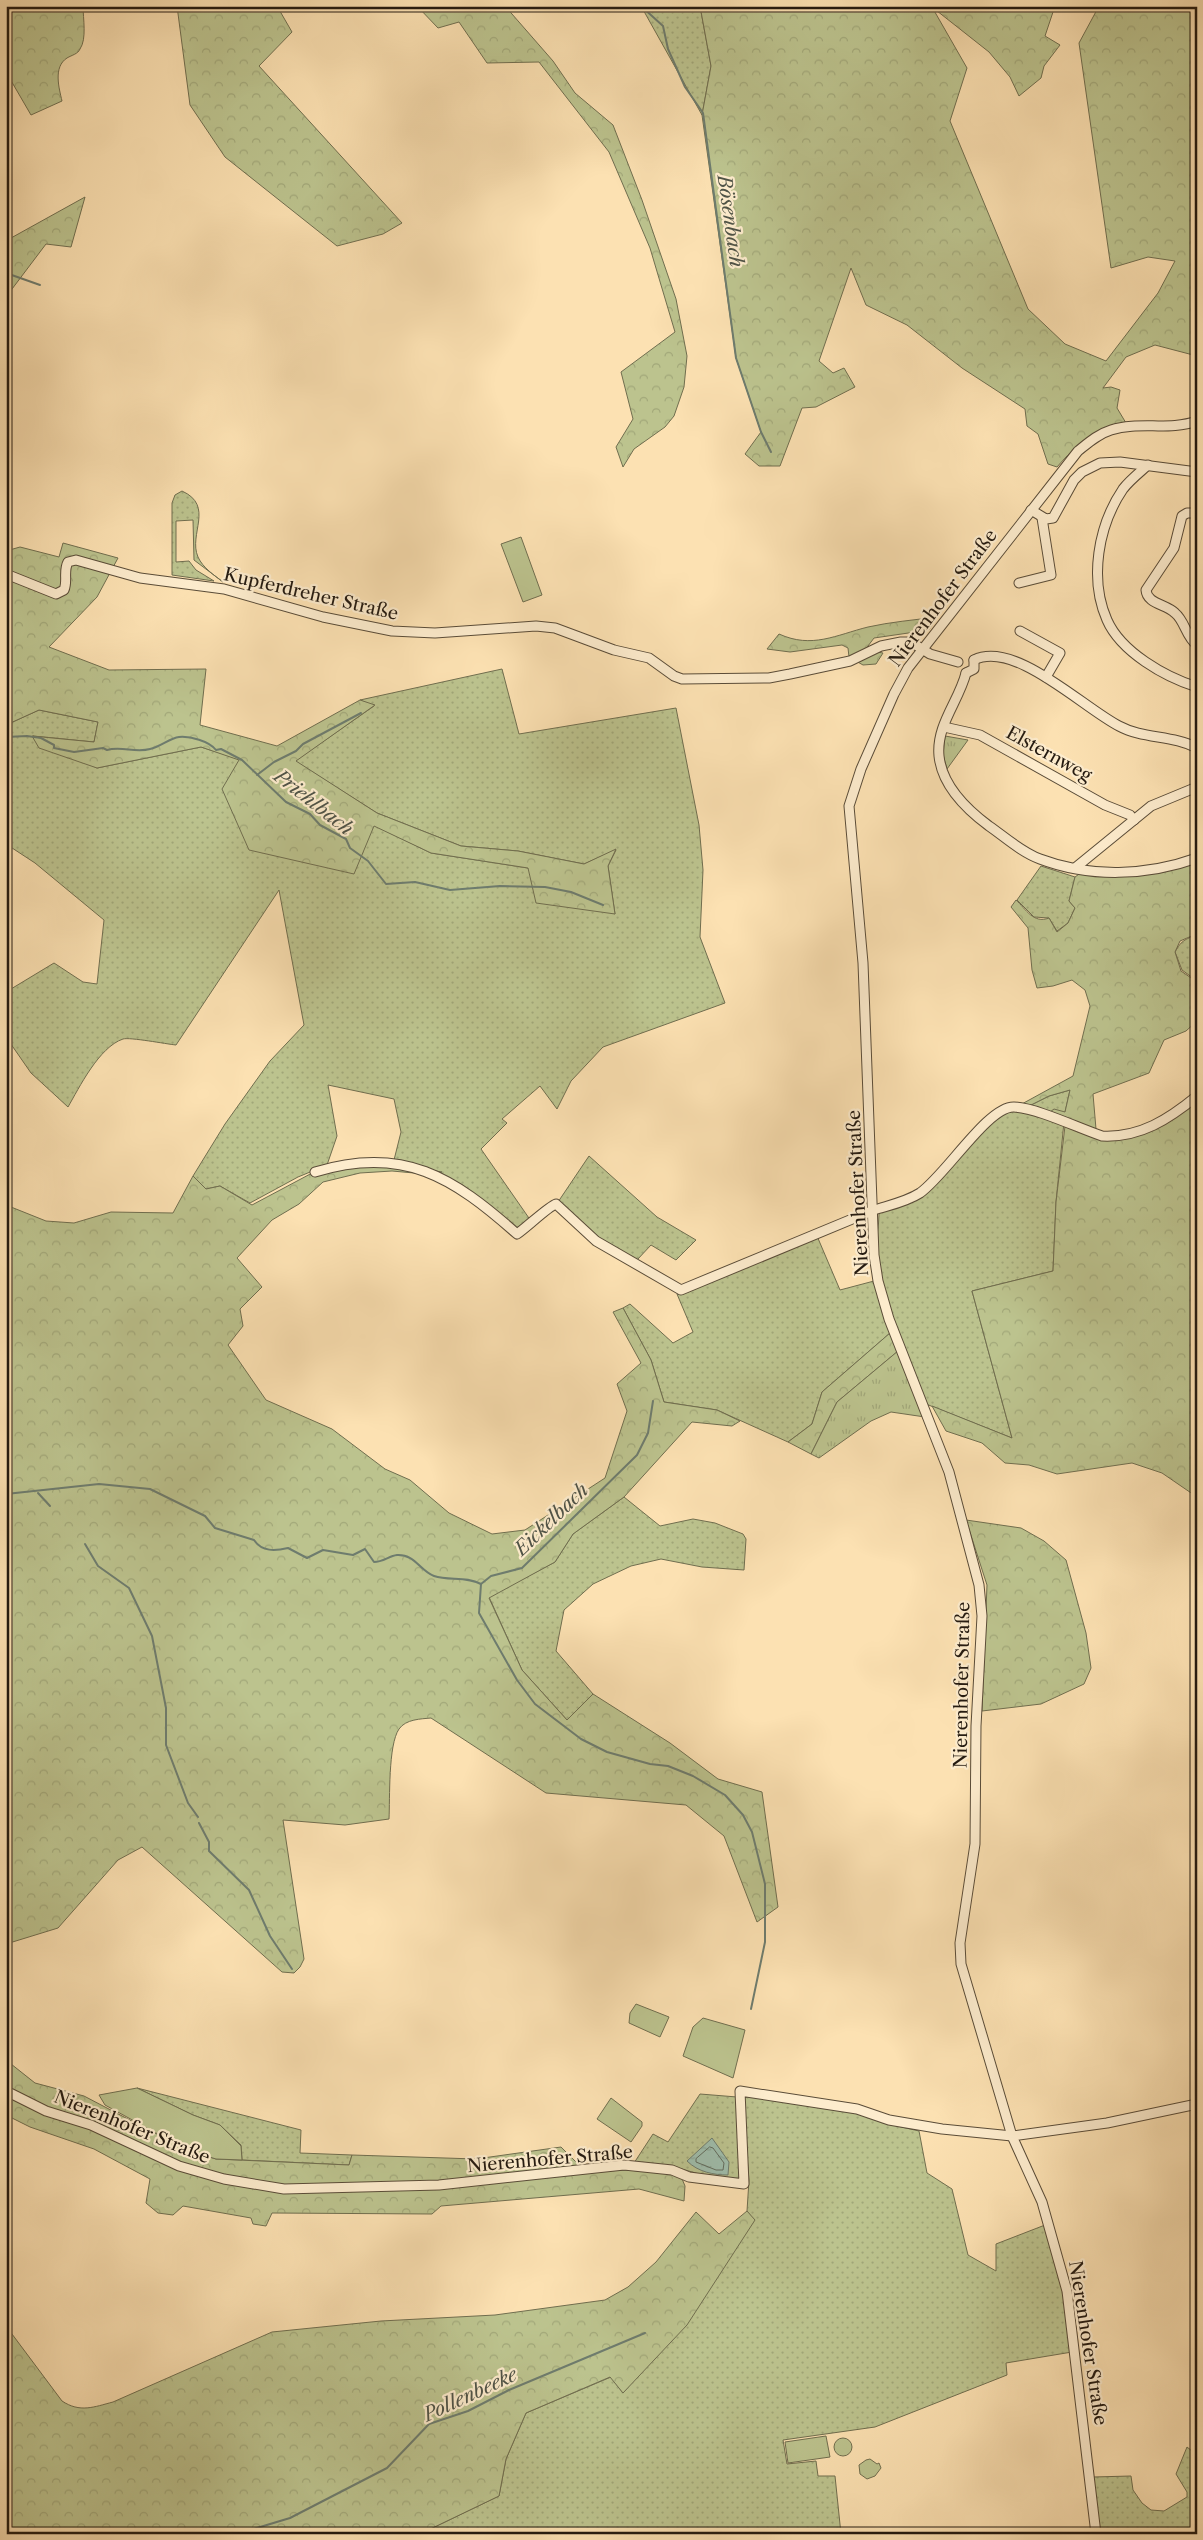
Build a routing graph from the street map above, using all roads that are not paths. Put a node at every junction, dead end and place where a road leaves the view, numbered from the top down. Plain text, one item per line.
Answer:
1 (1197, 421) edge
2 (1148, 465) junction
3 (1197, 472) edge
4 (1031, 510) junction
5 (1197, 513) edge
6 (1042, 518) junction
7 (6, 574) edge
8 (1019, 583) dead end
9 (1020, 631) dead end
10 (1197, 645) edge
11 (922, 648) junction
12 (974, 660) junction
13 (958, 662) junction
14 (966, 673) junction
15 (1046, 677) junction
16 (1197, 686) edge
17 (944, 727) junction
18 (1197, 748) edge
19 (1197, 787) edge
20 (1134, 820) junction
21 (1197, 858) edge
22 (1075, 868) junction
23 (1197, 1096) edge
24 (315, 1172) dead end
25 (874, 1210) junction
26 (6, 2091) edge
27 (1197, 2104) edge
28 (1012, 2136) junction
29 (1096, 2534) edge

1 - 4 street, Nierenhofer Straße
2 - 3 street
2 - 6 street
2 - 16 street
4 - 6 street
4 - 11 street, Nierenhofer Straße
5 - 10 street
6 - 8 street
7 - 11 street, Kupferdreher Straße
9 - 15 street
11 - 13 street
11 - 25 street, Nierenhofer Straße
12 - 13 street
12 - 14 street
12 - 15 street
13 - 14 street
14 - 17 street
15 - 18 street
17 - 20 street, Elsternweg
17 - 22 street
19 - 20 street
20 - 22 street
21 - 22 street
23 - 25 street
24 - 25 street
25 - 28 street, Nierenhofer Straße
26 - 28 street, Nierenhofer Straße
27 - 28 street
28 - 29 street, Nierenhofer Straße

